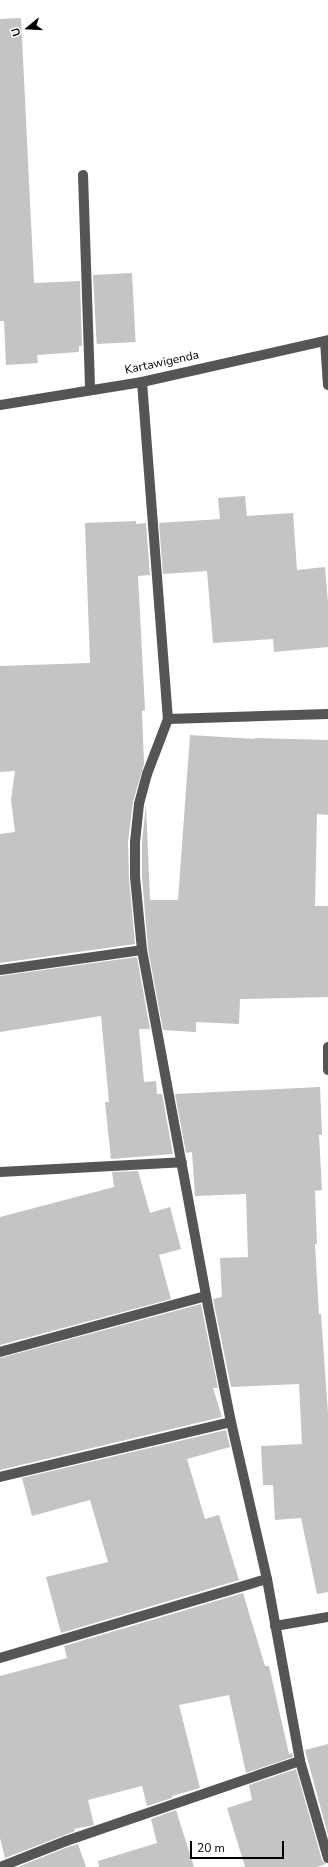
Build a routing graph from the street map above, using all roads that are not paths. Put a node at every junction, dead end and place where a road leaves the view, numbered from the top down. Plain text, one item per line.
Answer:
1 (83, 174) dead end
2 (326, 341) edge
3 (142, 382) junction
4 (328, 385) edge
5 (90, 389) junction
6 (0, 404) edge
7 (328, 714) edge
8 (168, 719) junction
9 (142, 950) junction
10 (0, 970) edge
11 (328, 1047) edge
12 (328, 1070) edge
13 (182, 1162) junction
14 (0, 1172) edge
15 (206, 1296) junction
16 (0, 1352) edge
17 (232, 1422) junction
18 (0, 1477) edge
19 (267, 1579) junction
20 (328, 1617) edge
21 (275, 1626) junction
22 (0, 1658) edge
23 (300, 1761) junction
24 (328, 1858) edge
25 (0, 1867) edge

1 - 5 street
2 - 3 street, Kartawigenda
2 - 4 street
3 - 5 street, Kartawigenda
3 - 8 street
5 - 6 street, Kartawigenda
7 - 8 street
8 - 9 street
9 - 10 street
9 - 13 street
11 - 12 street
13 - 14 street
13 - 15 street
15 - 16 street
15 - 17 street
17 - 18 street
17 - 19 street
19 - 21 street
19 - 22 street
20 - 21 street
21 - 23 street
23 - 24 street
23 - 25 street

